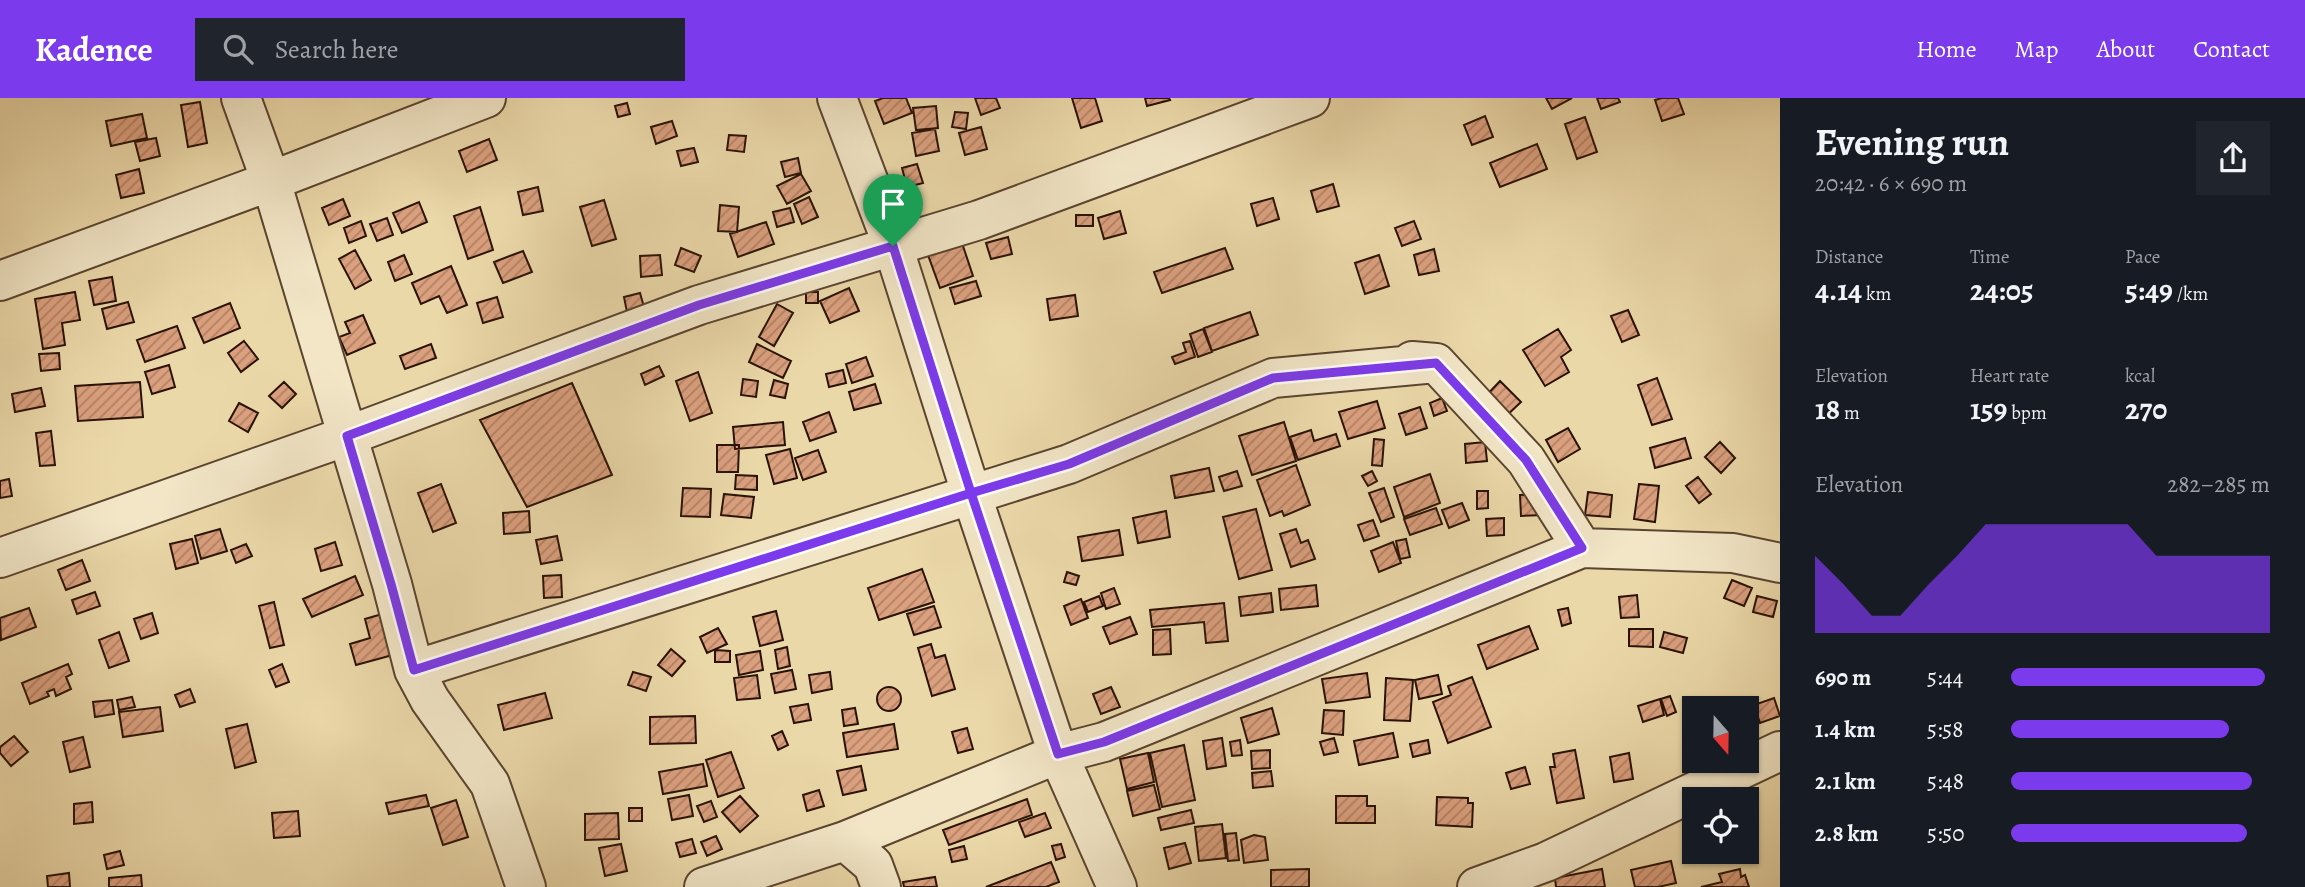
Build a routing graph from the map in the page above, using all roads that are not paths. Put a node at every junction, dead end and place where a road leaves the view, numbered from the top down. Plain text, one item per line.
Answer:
1 (241, 98) edge
2 (486, 98) edge
3 (837, 98) edge
4 (1310, 98) edge
5 (271, 181) junction
6 (893, 246) junction
7 (0, 281) edge
8 (1386, 359) dead end
9 (1436, 363) junction
10 (347, 436) junction
11 (971, 493) junction
12 (1582, 548) junction
13 (0, 558) edge
14 (1780, 563) edge
15 (414, 670) junction
16 (1780, 751) edge
17 (1058, 754) junction
18 (845, 841) junction
19 (526, 887) edge
20 (704, 887) edge
21 (881, 887) edge
22 (1117, 887) edge
23 (1476, 887) edge

1 - 5 street
2 - 5 street
3 - 6 street
4 - 6 street
5 - 7 street
5 - 10 street
6 - 10 street
6 - 11 street
8 - 9 street
9 - 11 street
9 - 12 street
10 - 13 street
10 - 15 street
11 - 15 street
11 - 17 street
12 - 14 street
12 - 17 street
15 - 19 street
16 - 23 street
17 - 18 street
17 - 22 street
18 - 20 street
18 - 21 street

